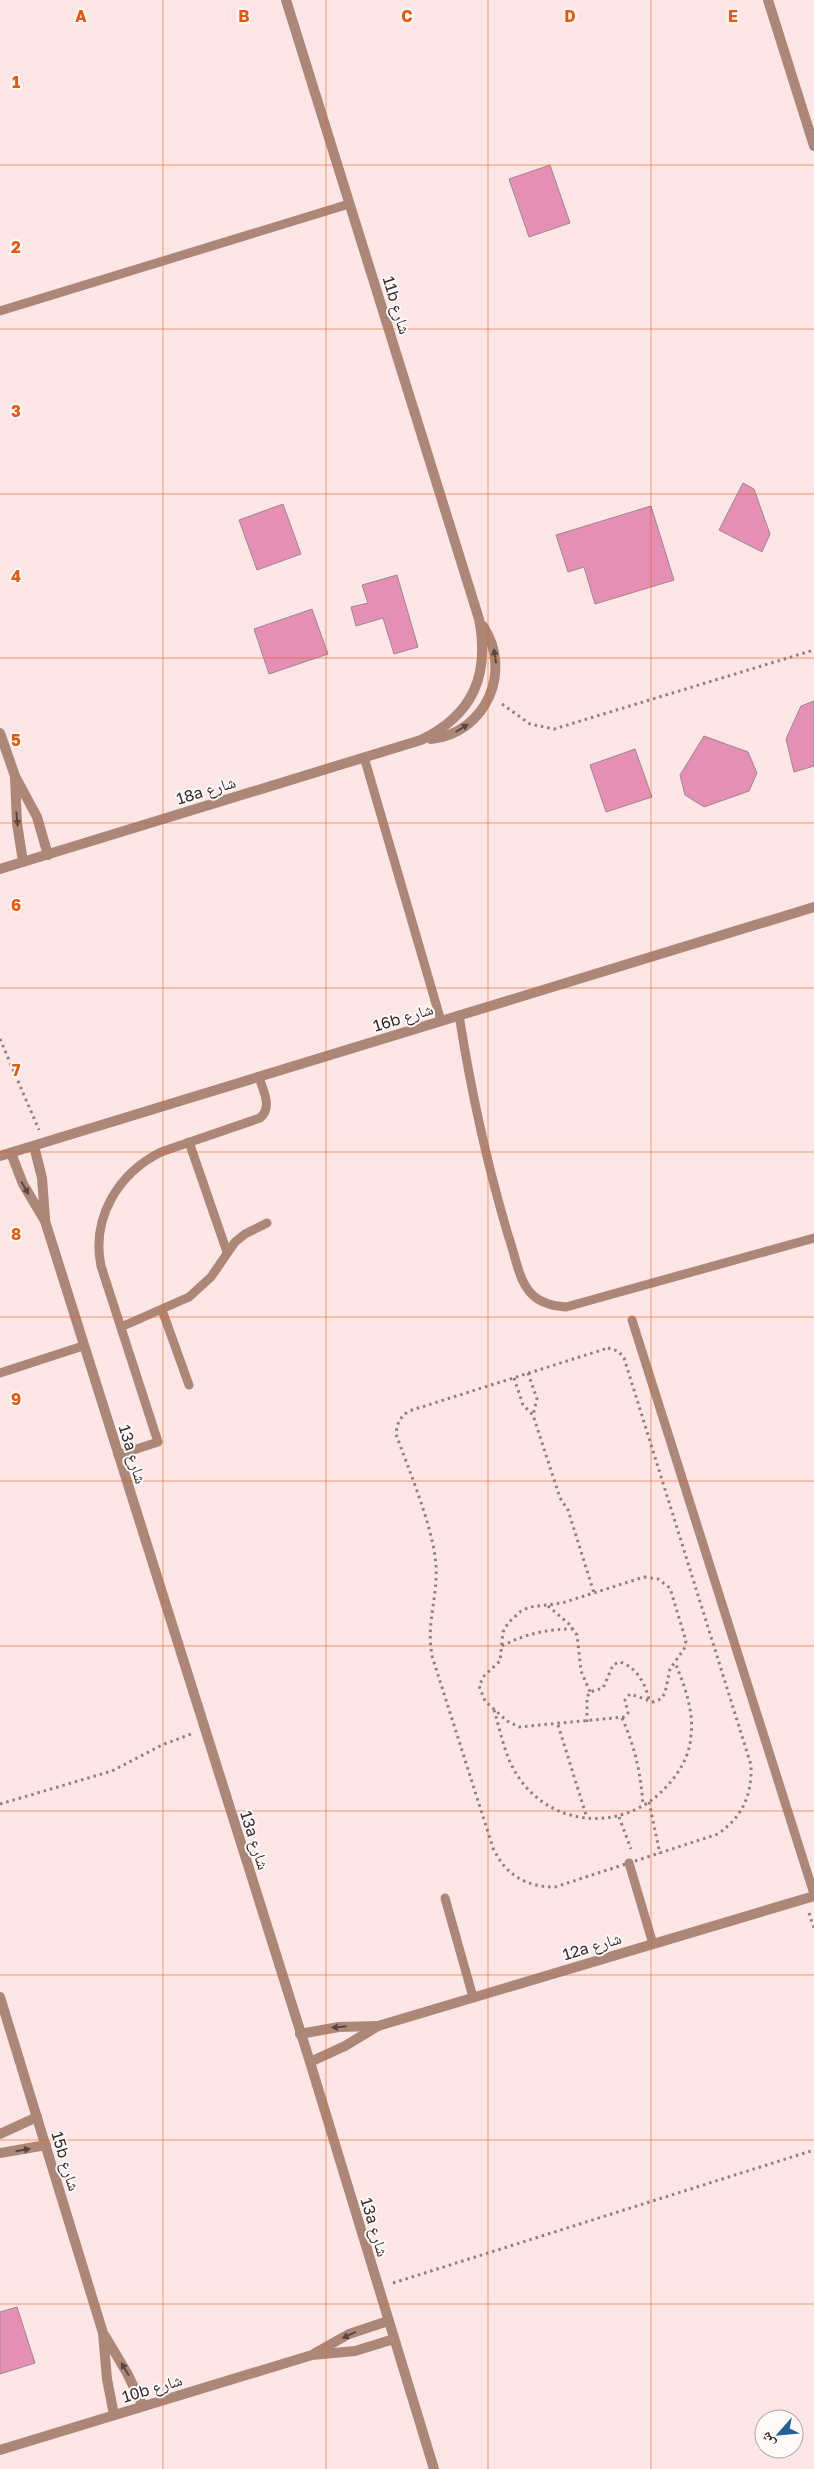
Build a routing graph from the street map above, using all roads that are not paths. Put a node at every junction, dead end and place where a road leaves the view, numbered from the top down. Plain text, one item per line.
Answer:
1 (286, 0) edge
2 (768, 0) edge
3 (814, 146) edge
4 (349, 204) junction
5 (0, 311) edge
6 (479, 619) junction
7 (475, 690) joint
8 (491, 697) joint
9 (0, 733) edge
10 (421, 740) junction
11 (364, 757) junction
12 (15, 776) junction
13 (48, 855) junction
14 (24, 862) junction
15 (0, 869) edge
16 (814, 908) edge
17 (459, 1015) junction
18 (441, 1021) junction
19 (259, 1077) junction
20 (189, 1142) junction
21 (39, 1144) junction
22 (11, 1153) junction
23 (0, 1156) edge
24 (45, 1221) junction
25 (268, 1223) dead end
26 (814, 1238) edge
27 (227, 1252) junction
28 (162, 1310) junction
29 (632, 1320) dead end
30 (121, 1327) junction
31 (83, 1346) junction
32 (0, 1373) edge
33 (188, 1385) dead end
34 (118, 1455) junction
35 (632, 1862) road end
36 (814, 1895) edge
37 (445, 1898) dead end
38 (653, 1944) junction
39 (0, 1997) edge
40 (473, 1997) junction
41 (378, 2026) junction
42 (300, 2034) junction
43 (310, 2062) junction
44 (37, 2117) junction
45 (0, 2134) edge
46 (46, 2145) junction
47 (0, 2153) edge
48 (388, 2321) junction
49 (103, 2333) junction
50 (394, 2339) junction
51 (312, 2355) junction
52 (144, 2406) junction
53 (114, 2415) junction
54 (0, 2450) edge
55 (434, 2469) edge

1 - 4 street, 11b شارع
2 - 3 street
4 - 5 lane
4 - 6 street, 11b شارع
6 - 7 street, 11b شارع
8 -> 6 street, 11b شارع
7 - 10 street, 18a شارع
10 -> 8 street, 18a شارع
9 - 12 street
10 - 11 street, 18a شارع
11 - 13 street, 18a شارع
11 - 18 lane
12 - 13 street
12 -> 14 street
13 - 14 street, 18a شارع
14 - 15 street, 18a شارع
16 - 17 street, 16b شارع
17 - 18 street, 16b شارع
17 - 26 lane
18 - 19 street, 16b شارع
19 - 20 lane
19 - 21 street, 16b شارع
20 - 27 lane
20 - 30 lane
21 - 22 street, 16b شارع
21 - 24 street, 13a شارع
22 - 23 street, 16b شارع
22 -> 24 street, 13a شارع
24 - 31 street, 13a شارع
25 - 27 lane
27 - 28 lane
28 - 30 lane
28 - 33 lane
29 - 36 lane
30 - 34 lane
31 - 32 lane
31 - 34 street, 13a شارع
34 - 42 street, 13a شارع
35 - 38 lane
36 - 38 street, 12a شارع
37 - 40 lane
38 - 40 street, 12a شارع
39 - 44 street, 15b شارع
40 - 41 street, 12a شارع
41 -> 42 street, 12a شارع
41 - 43 street, 12a شارع
42 - 43 street, 13a شارع
43 - 48 street, 13a شارع
44 - 45 street
44 - 46 street, 15b شارع
47 -> 46 street
46 - 49 street, 15b شارع
48 - 50 street, 13a شارع
48 -> 51 street, 10b شارع
52 -> 49 street, 15b شارع
49 - 53 street, 15b شارع
50 - 51 street, 10b شارع
50 - 55 street, 13a شارع
51 - 52 street, 10b شارع
52 - 53 street, 10b شارع
53 - 54 street, 10b شارع

